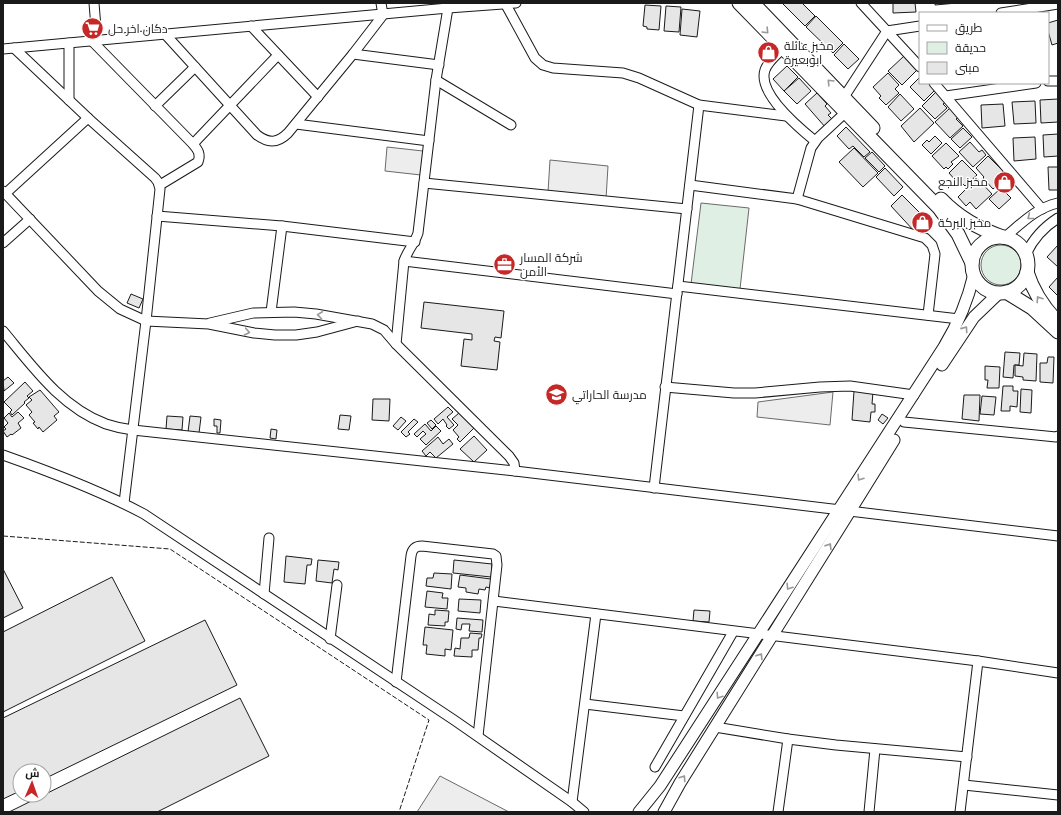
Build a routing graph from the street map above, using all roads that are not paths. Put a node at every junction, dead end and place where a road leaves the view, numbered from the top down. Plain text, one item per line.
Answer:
1 (94, 3) edge
2 (381, 3) edge
3 (505, 3) edge
4 (516, 3) edge
5 (740, 3) edge
6 (753, 3) edge
7 (861, 3) edge
8 (1058, 4) edge
9 (448, 8) junction
10 (1007, 12) edge
11 (383, 15) junction
12 (251, 26) junction
13 (919, 26) edge
14 (887, 31) junction
15 (165, 34) junction
16 (95, 41) junction
17 (69, 43) junction
18 (14, 48) junction
19 (783, 48) junction
20 (3, 49) edge
21 (353, 54) junction
22 (278, 55) junction
23 (439, 65) junction
24 (919, 66) edge
25 (195, 67) junction
26 (436, 80) junction
27 (935, 84) edge
28 (1029, 84) edge
29 (946, 96) junction
30 (318, 97) junction
31 (844, 97) junction
32 (69, 100) junction
33 (699, 105) junction
34 (155, 106) junction
35 (230, 106) junction
36 (846, 112) junction
37 (786, 116) junction
38 (88, 118) junction
39 (296, 124) junction
40 (511, 125) dead end
41 (429, 141) junction
42 (815, 141) junction
43 (193, 144) junction
44 (424, 183) junction
45 (690, 185) junction
46 (160, 186) junction
47 (4, 192) edge
48 (797, 199) junction
49 (1058, 203) edge
50 (687, 209) junction
51 (1042, 209) junction
52 (157, 216) junction
53 (1058, 218) edge
54 (30, 219) junction
55 (282, 226) junction
56 (1004, 237) junction
57 (415, 242) junction
58 (3, 244) edge
59 (1026, 254) junction
60 (404, 261) junction
61 (973, 268) junction
62 (1027, 272) junction
63 (677, 290) junction
64 (1003, 292) junction
65 (271, 312) junction
66 (928, 315) junction
67 (959, 319) junction
68 (146, 321) junction
69 (358, 321) junction
70 (1058, 322) edge
71 (209, 324) junction
72 (3, 331) edge
73 (1058, 332) edge
74 (396, 344) junction
75 (666, 387) junction
76 (914, 395) junction
77 (904, 422) junction
78 (133, 430) junction
79 (1058, 436) edge
80 (3, 455) edge
81 (515, 472) junction
82 (654, 488) junction
83 (124, 504) junction
84 (839, 510) junction
85 (850, 511) junction
86 (1058, 536) edge
87 (269, 538) dead end
88 (337, 585) dead end
89 (264, 594) junction
90 (494, 601) junction
91 (596, 614) junction
92 (733, 632) junction
93 (759, 635) junction
94 (772, 636) junction
95 (330, 639) junction
96 (978, 661) junction
97 (1058, 673) edge
98 (396, 682) junction
99 (585, 704) junction
100 (684, 716) junction
101 (715, 727) junction
102 (478, 736) junction
103 (788, 739) junction
104 (875, 749) junction
105 (967, 757) junction
106 (655, 768) dead end
107 (964, 785) junction
108 (1058, 795) edge
109 (572, 802) junction
110 (584, 812) edge
111 (639, 812) edge
112 (664, 812) edge
113 (778, 812) edge
114 (869, 812) edge
115 (960, 812) edge

1 - 16 street
2 - 11 street
3 - 4 street
3 - 9 street
3 - 33 street
5 -> 19 main road
31 -> 6 main road
7 - 14 street
8 - 10 street
9 - 11 street
9 - 23 street
11 - 12 street
11 - 21 street
12 - 15 street
12 - 22 street
13 - 14 street
14 - 24 street
14 - 31 street
15 - 16 street
15 - 25 street
16 - 17 street
16 - 34 street
17 - 18 street
17 - 32 street
18 - 20 street
18 - 32 street
19 - 36 main road
19 - 37 street
21 - 23 street
21 - 30 street
22 - 30 street
22 - 35 street
23 - 26 street
25 - 34 street
25 - 35 street
26 - 40 street
26 - 41 street
27 - 29 street
28 - 29 street
29 - 51 street
30 - 39 street
31 - 56 main road
32 - 38 street
33 - 37 street
33 - 45 street
34 - 43 street
35 - 39 street
35 - 43 street
36 - 42 street
36 - 61 main road
37 - 42 street
38 - 46 street
38 - 47 street
39 - 41 street
41 - 44 street
42 - 48 street
43 - 46 street
44 - 50 street
44 - 57 street
45 - 48 street
45 - 50 street
46 - 52 street
47 - 54 street
48 - 66 street
49 - 51 street
50 - 63 street
51 -> 56 street
52 - 55 street
52 - 68 street
53 - 59 street
54 - 58 street
54 - 68 street
55 - 57 street
55 - 65 street
56 - 59 main road
56 - 61 main road
57 - 60 street
59 - 62 main road
60 - 63 street
60 - 74 street
61 - 64 main road
61 - 67 street
62 - 64 main road
70 -> 62 main road
63 - 66 street
63 - 75 street
64 - 73 main road
77 -> 64 street
69 -> 65 street
65 - 71 street
66 - 67 street
67 - 76 street
68 - 71 street
68 - 78 street
71 -> 69 street
69 - 74 street
72 - 78 street
74 - 81 street
75 - 76 street
75 - 82 street
76 -> 84 street
77 - 79 street
77 - 85 street
78 - 81 street
78 - 83 street
80 - 83 street
81 - 82 street
82 - 84 street
83 - 89 street
84 - 85 street
84 -> 93 street
85 - 86 street
94 -> 85 street
87 - 89 street
88 - 95 street
89 - 95 street
90 - 91 street
90 - 98 street
90 - 102 street
91 - 92 street
91 - 99 street
92 - 93 street
92 - 100 street
93 - 94 street
93 -> 111 street
94 - 96 street
101 -> 94 street
95 - 98 street
96 - 97 street
96 - 105 street
98 - 102 street
99 - 100 street
99 - 109 street
100 - 106 street
101 - 103 street
112 -> 101 street
102 - 109 street
103 - 104 street
103 - 113 street
104 - 105 street
104 - 114 street
105 - 107 street
107 - 108 street
107 - 115 street
109 - 110 street

